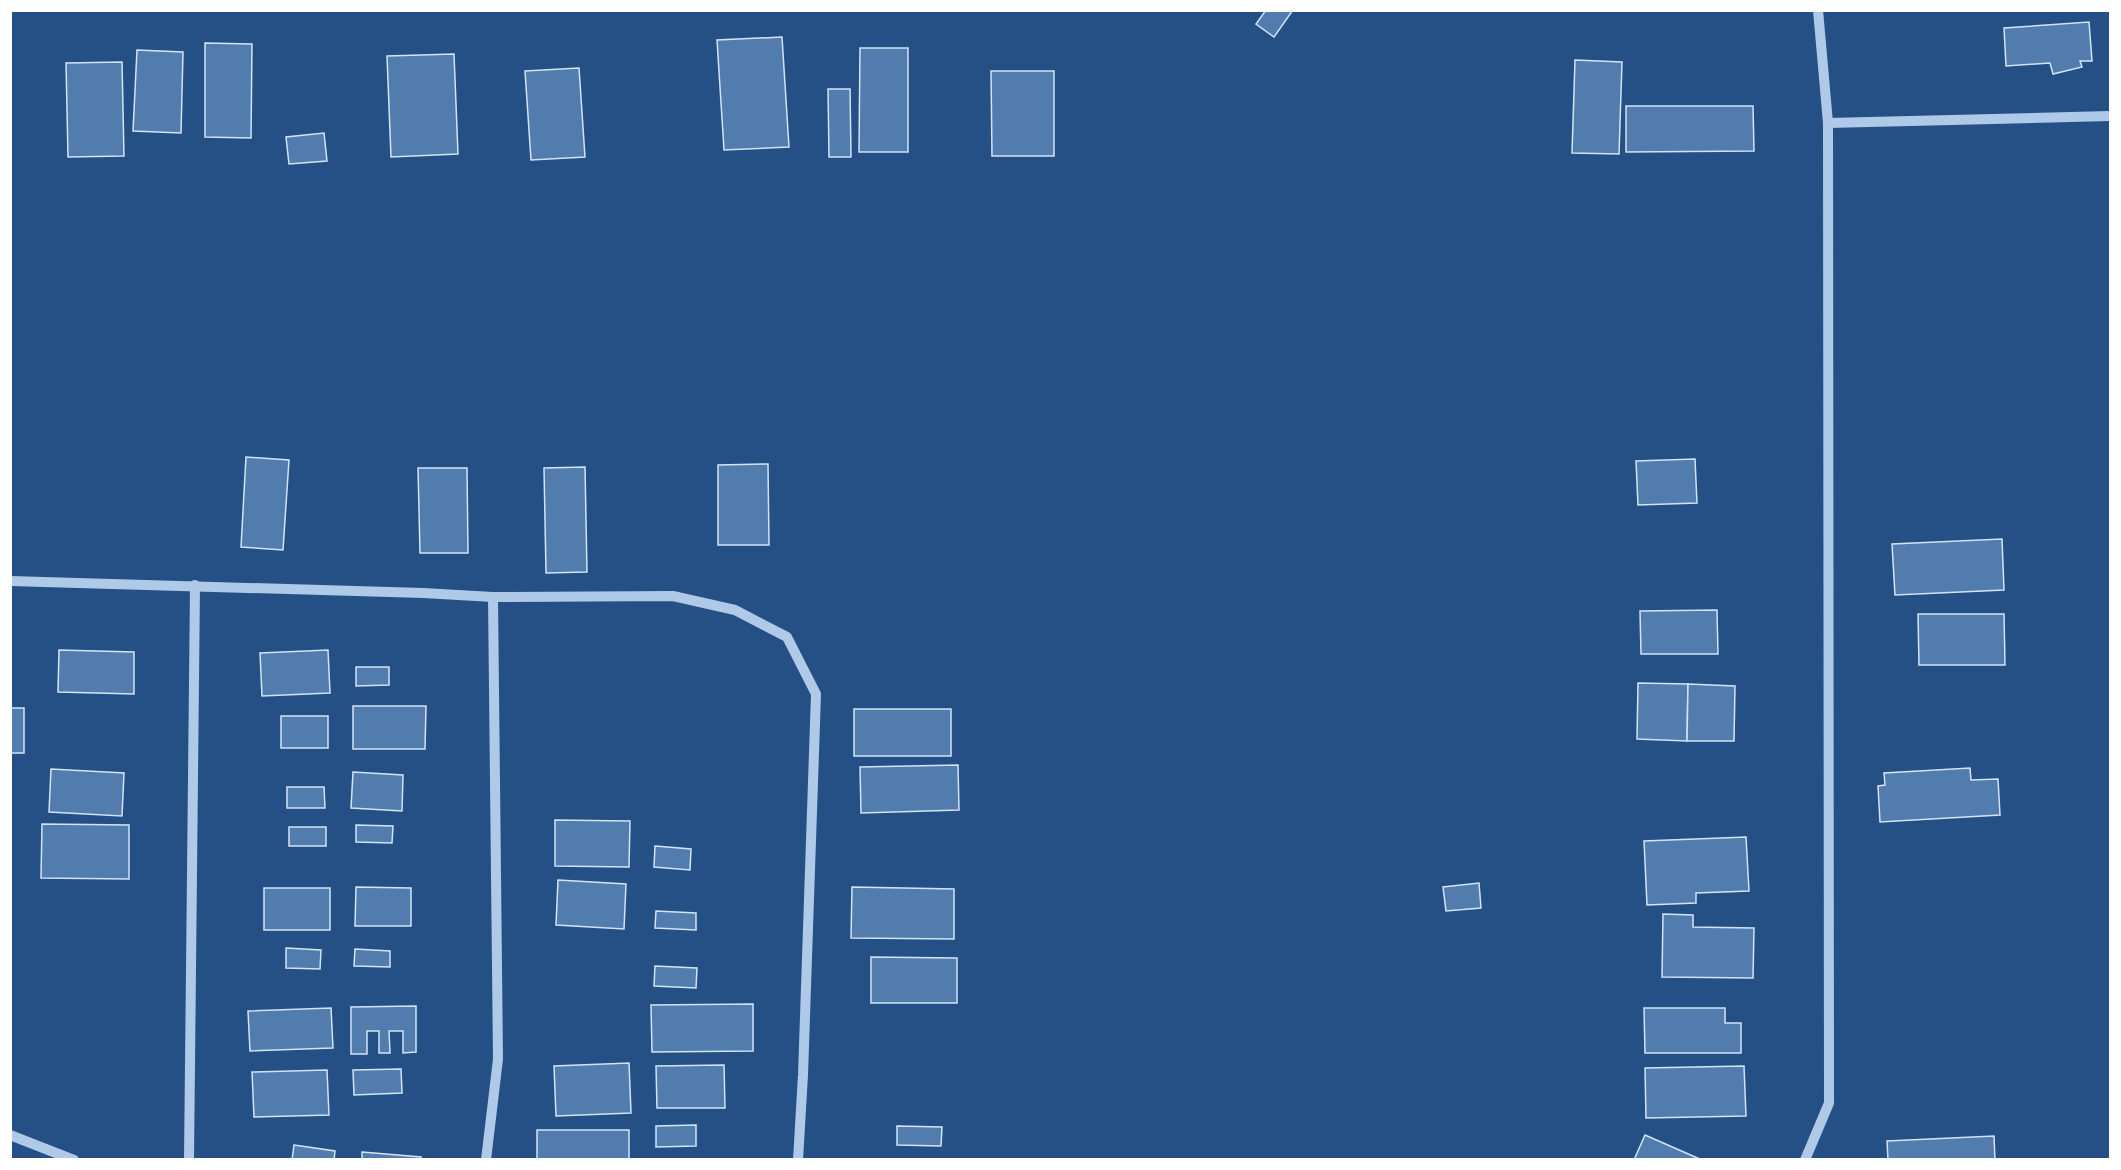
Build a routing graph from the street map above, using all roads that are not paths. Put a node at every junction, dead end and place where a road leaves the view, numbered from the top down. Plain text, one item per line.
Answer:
1 (1818, 10) edge
2 (2110, 116) edge
3 (1828, 123) junction
4 (10, 581) edge
5 (195, 585) junction
6 (493, 597) junction
7 (10, 1135) edge
8 (74, 1160) edge
9 (189, 1160) edge
10 (486, 1160) edge
11 (798, 1160) edge
12 (1805, 1160) edge

1 - 3 street
2 - 3 street
3 - 12 street
4 - 5 street
5 - 6 street
5 - 9 street
6 - 10 street
6 - 11 street
7 - 8 street

